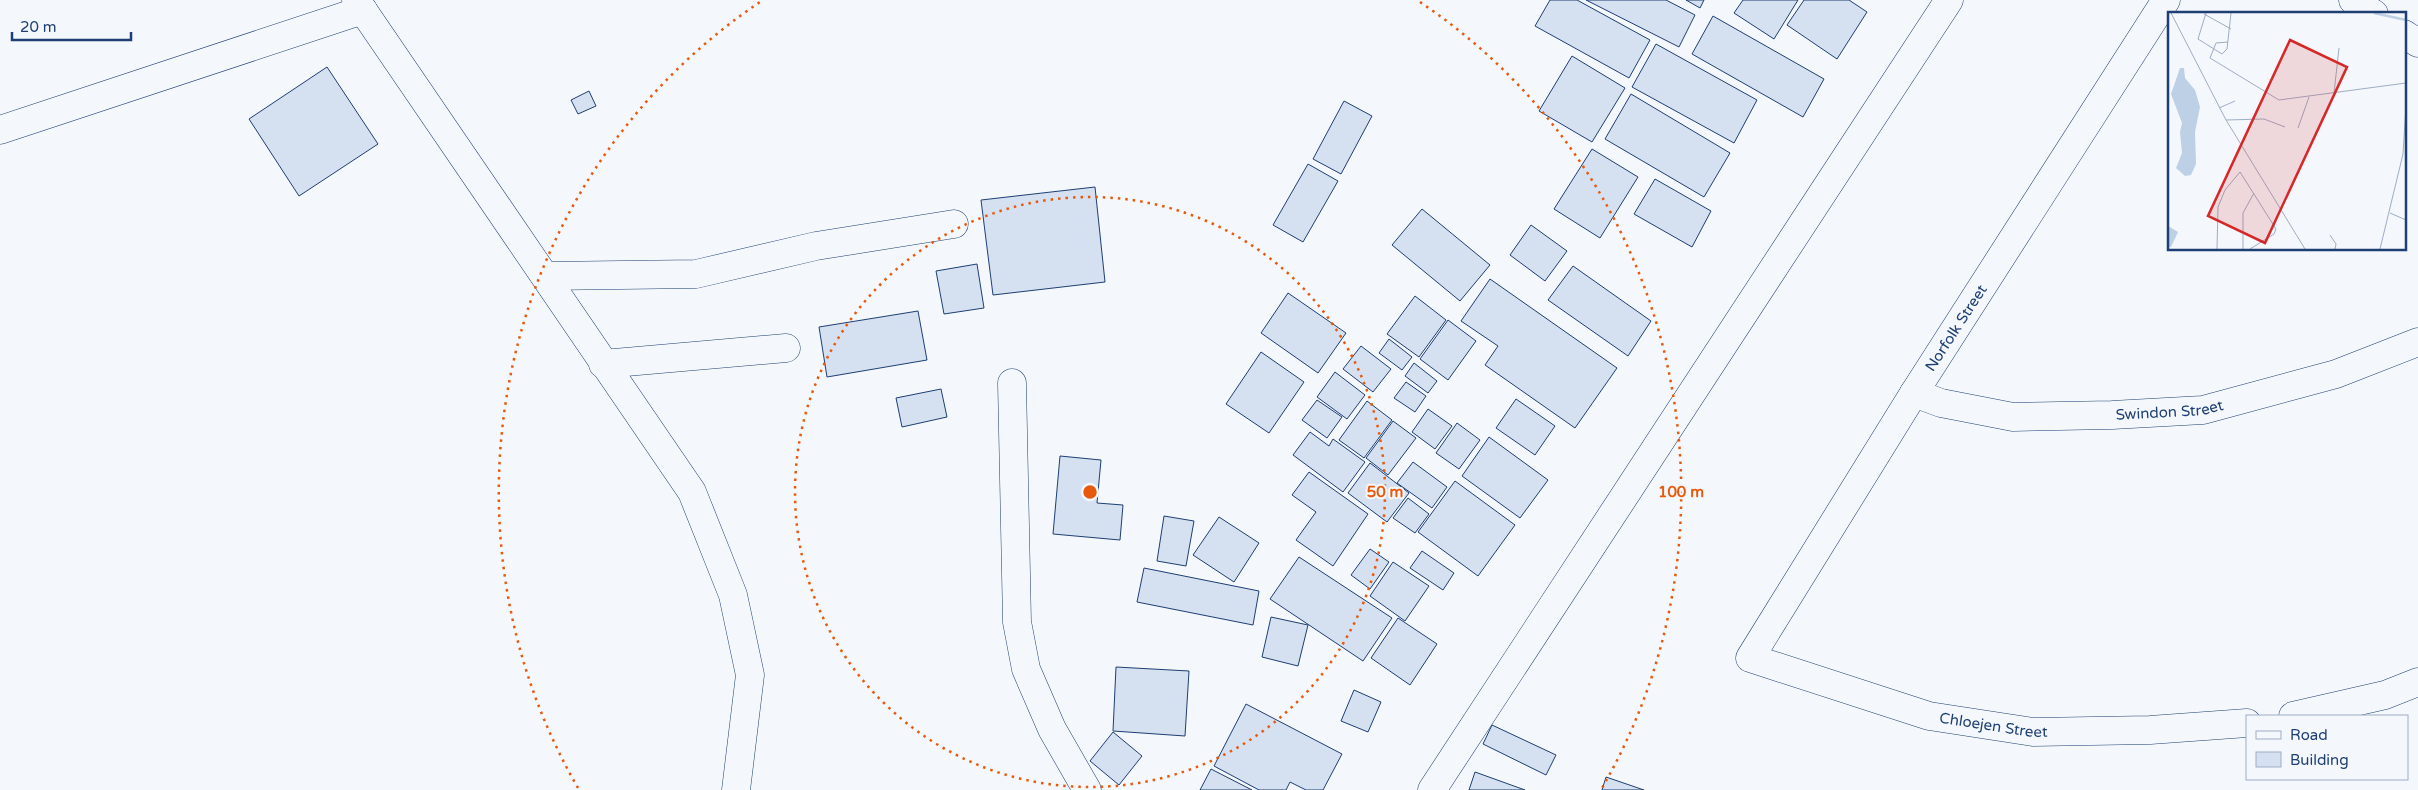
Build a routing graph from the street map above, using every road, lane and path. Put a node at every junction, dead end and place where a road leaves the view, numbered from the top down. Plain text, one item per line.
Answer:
1 (1949, 0) edge
2 (2166, 0) edge
3 (2353, 0) edge
4 (360, 5) edge
5 (2371, 12) edge
6 (2406, 35) edge
7 (2418, 43) edge
8 (0, 130) edge
9 (954, 224) dead end
10 (546, 276) junction
11 (2418, 342) edge
12 (786, 348) dead end
13 (603, 364) junction
14 (1012, 384) dead end
15 (1914, 393) junction
16 (1750, 658) joint
17 (2418, 682) edge
18 (2297, 715) edge
19 (2246, 723) edge
20 (736, 790) edge
21 (1087, 790) edge
22 (1432, 790) edge

1 - 22 street
2 - 15 street, Norfolk Street
3 - 5 street
4 - 8 street
4 - 10 street
6 - 7 street
9 - 10 street
10 - 13 street
11 - 15 street, Swindon Street
12 - 13 street
13 - 20 street
14 - 21 street
15 - 16 street, Norfolk Street
16 - 19 street, Chloejen Street
17 - 18 street

